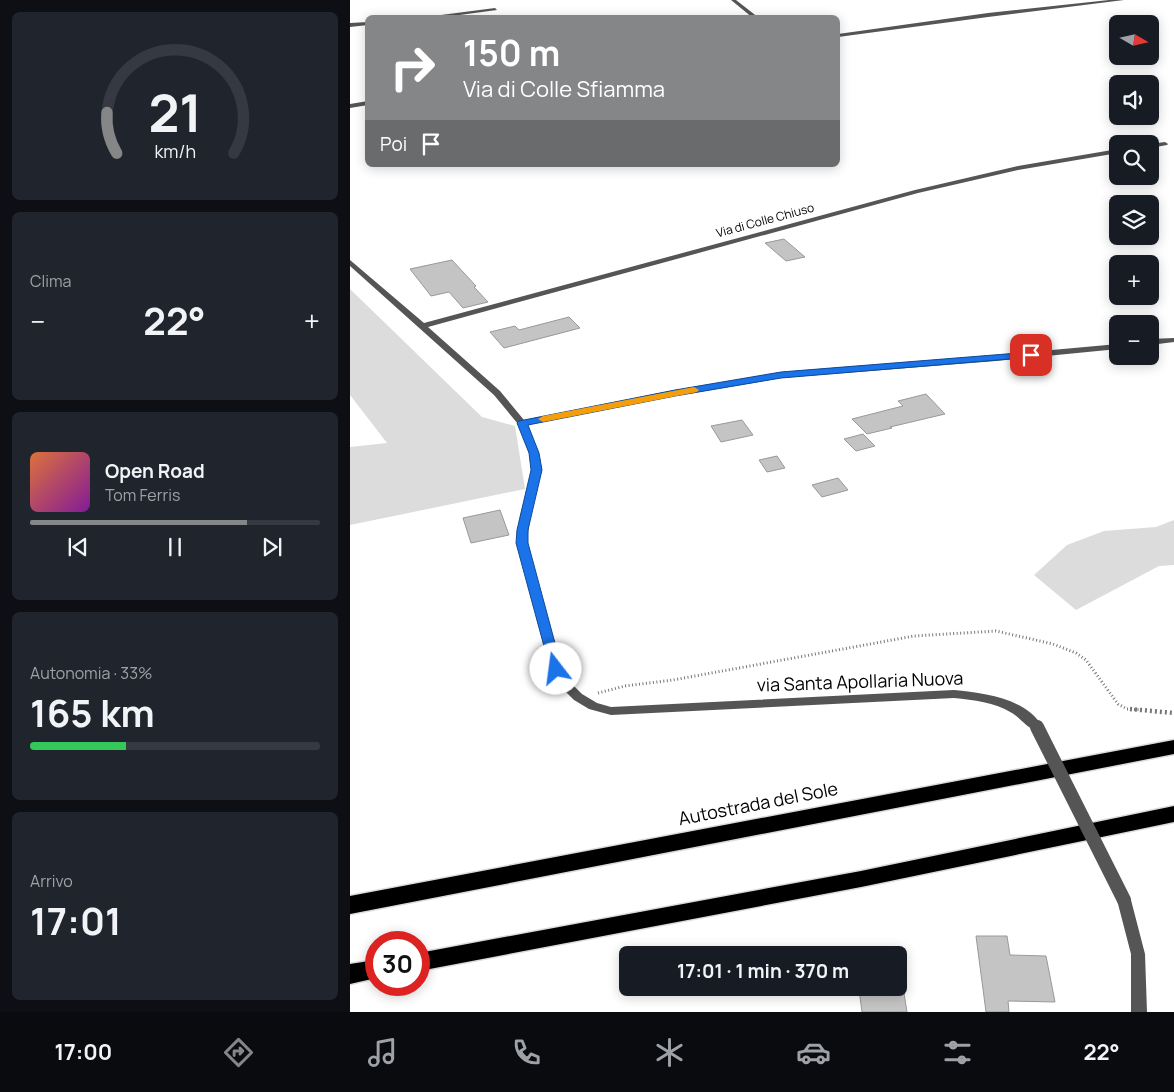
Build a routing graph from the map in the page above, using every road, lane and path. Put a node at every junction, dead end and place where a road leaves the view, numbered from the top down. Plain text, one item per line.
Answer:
1 (733, 0) edge
2 (1122, 0) edge
3 (495, 10) dead end
4 (448, 15) edge
5 (753, 15) edge
6 (365, 23) edge
7 (350, 25) edge
8 (840, 36) edge
9 (365, 104) edge
10 (350, 106) edge
11 (1165, 144) dead end
12 (1159, 145) edge
13 (1109, 153) edge
14 (350, 262) edge
15 (422, 326) junction
16 (1174, 340) edge
17 (1159, 341) edge
18 (1109, 347) edge
19 (522, 423) junction
20 (580, 700) junction
21 (1174, 713) edge
22 (1174, 747) edge
23 (1174, 814) edge
24 (350, 905) edge
25 (430, 960) edge
26 (365, 972) edge
27 (350, 974) edge
28 (1139, 1012) edge

1 - 5 street
2 - 8 street
3 - 4 street
6 - 7 street
9 - 10 street
11 - 12 street
13 - 15 street, Via di Colle Chiuso
14 - 15 street
15 - 19 street
16 - 17 street
18 - 19 street
19 - 20 street
20 - 21 path
20 - 28 street, via Santa Apollaria Nuova, bridge
22 - 24 highway, Autostrada del Sole
23 - 25 highway
26 - 27 highway

